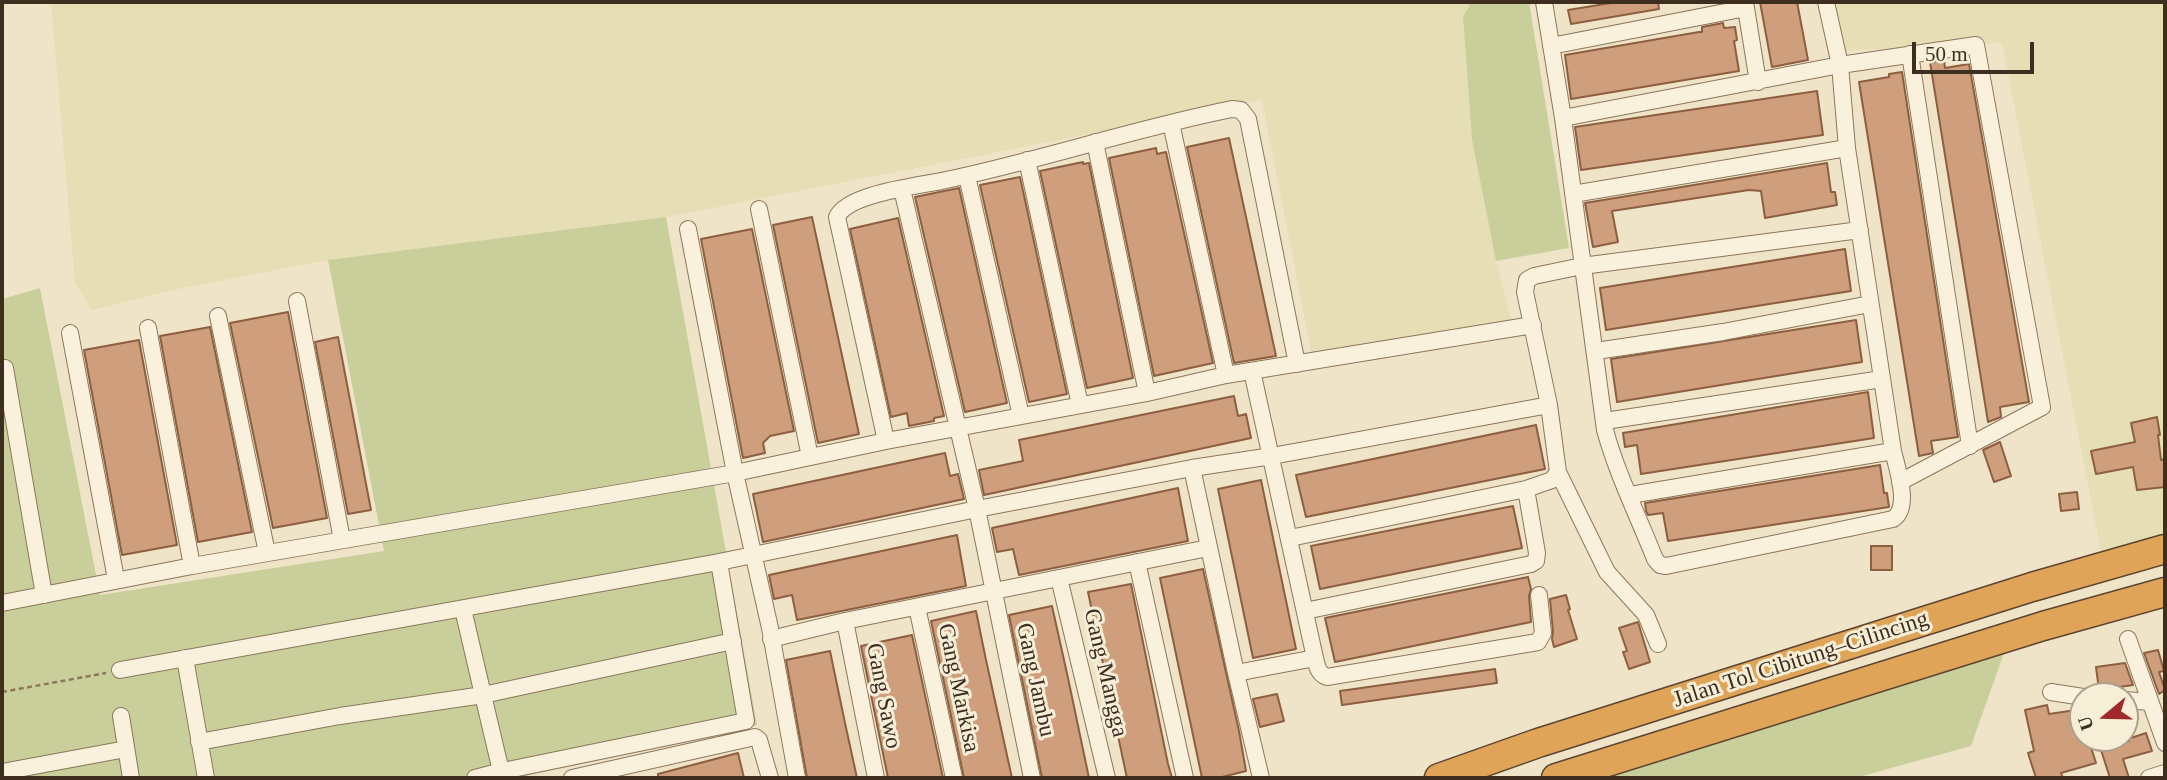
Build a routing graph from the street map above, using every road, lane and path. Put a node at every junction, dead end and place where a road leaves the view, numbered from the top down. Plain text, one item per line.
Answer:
1 (1544, 2) edge
2 (1826, 2) edge
3 (1746, 5) edge
4 (1551, 46) junction
5 (1910, 54) junction
6 (1840, 65) junction
7 (1758, 82) junction
8 (1563, 118) junction
9 (1171, 123) junction
10 (1095, 142) junction
11 (1847, 148) junction
12 (1027, 160) junction
13 (967, 176) junction
14 (902, 189) junction
15 (1573, 194) junction
16 (758, 209) dead end
17 (688, 229) dead end
18 (1860, 230) junction
19 (1582, 266) junction
20 (296, 301) dead end
21 (1870, 304) junction
22 (218, 316) dead end
23 (1533, 325) junction
24 (148, 328) dead end
25 (70, 333) dead end
26 (1596, 351) junction
27 (1297, 364) junction
28 (5, 368) dead end
29 (1252, 371) junction
30 (1226, 374) junction
31 (1882, 379) junction
32 (1147, 393) junction
33 (1080, 405) junction
34 (1549, 405) junction
35 (1021, 416) junction
36 (1605, 421) junction
37 (958, 427) junction
38 (886, 441) junction
39 (1970, 446) junction
40 (1893, 451) junction
41 (1272, 456) junction
42 (810, 457) junction
43 (1192, 468) junction
44 (1558, 472) junction
45 (735, 473) junction
46 (1900, 482) junction
47 (1526, 489) junction
48 (1630, 495) junction
49 (977, 509) junction
50 (1290, 538) junction
51 (342, 540) junction
52 (1208, 548) junction
53 (2165, 549) edge
54 (267, 553) junction
55 (755, 553) junction
56 (719, 562) junction
57 (1137, 562) junction
58 (192, 566) junction
59 (1059, 578) junction
60 (116, 579) junction
61 (993, 591) junction
62 (2165, 592) edge
63 (44, 595) junction
64 (1539, 595) dead end
65 (2, 603) edge
66 (917, 607) junction
67 (463, 609) junction
68 (1305, 611) junction
69 (845, 621) junction
70 (771, 639) junction
71 (2128, 639) dead end
72 (733, 641) junction
73 (1658, 644) dead end
74 (185, 658) junction
75 (1315, 658) junction
76 (120, 670) joint
77 (1236, 673) junction
78 (2, 692) edge
79 (2051, 692) dead end
80 (483, 695) junction
81 (2069, 695) edge
82 (2139, 701) edge
83 (2150, 702) junction
84 (121, 716) dead end
85 (200, 742) junction
86 (2165, 743) edge
87 (126, 750) junction
88 (59, 771) edge
89 (2, 772) edge
90 (498, 772) junction
91 (2165, 773) edge
92 (131, 778) edge
93 (206, 778) edge
94 (475, 778) edge
95 (572, 778) edge
96 (770, 778) edge
97 (797, 778) edge
98 (876, 778) edge
99 (954, 778) edge
100 (1032, 778) edge
101 (1107, 778) edge
102 (1185, 778) edge
103 (1261, 778) edge
104 (1439, 778) edge
105 (1556, 778) edge
106 (2149, 778) edge

1 - 4 street
2 - 6 street
3 - 4 street
3 - 7 street
4 - 8 street
5 - 6 street
5 - 39 street
5 - 39 street
6 - 7 street
6 - 11 street
7 - 8 street
8 - 15 street
9 - 10 street
9 - 27 street
9 - 30 street
10 - 12 street
10 - 32 street
11 - 15 street
11 - 18 street
12 - 13 street
12 - 33 street
13 - 14 street
13 - 35 street
14 - 37 street, Gang Jambu
14 - 38 street
15 - 19 street
16 - 42 street
17 - 45 street
18 - 19 street
18 - 21 street
19 - 23 street
19 - 26 street
20 - 51 street
21 - 26 street
21 - 31 street
22 - 54 street
23 - 27 street
23 - 34 street
24 - 58 street
25 - 60 street
26 - 36 street
27 - 29 street
28 - 63 street
29 - 30 street
29 - 41 street
30 - 32 street
31 - 36 street
31 - 40 street
32 - 33 street
33 - 35 street
34 - 41 street
34 - 44 street
35 - 37 street
36 - 48 street
37 - 38 street
37 - 49 street, Gang Jambu
38 - 42 street
39 - 46 street
40 - 46 street
40 - 48 street
41 - 43 street
41 - 50 street
42 - 45 street
43 - 49 street
43 - 52 street
44 - 47 street
44 - 73 street
45 - 51 street
45 - 55 street
46 - 48 street
47 - 50 street
47 - 68 street
49 - 55 street
49 - 61 street, Gang Jambu
50 - 68 street
51 - 54 street
52 - 57 street
52 - 77 street
53 - 104 highway, Jalan Tol Cibitung–Cilincing
54 - 58 street
55 - 56 street
55 - 70 street
56 - 67 street
56 - 72 street
57 - 59 street
57 - 102 street
58 - 60 street
59 - 61 street
59 - 101 street, Gang Mangga
60 - 63 street
61 - 66 street
61 - 100 street, Gang Jambu
62 - 105 highway, Jalan Tol Cibitung–Cilincing
63 - 65 street
64 - 75 street
66 - 69 street
66 - 99 street, Gang Markisa
67 - 74 street
67 - 80 street
68 - 75 street
69 - 70 street
69 - 98 street, Gang Sawo
70 - 97 street
71 - 83 street
72 - 80 street
72 - 90 street
74 - 76 street
74 - 85 street
75 - 77 street
76 - 78 path
77 - 103 street
79 - 81 street
80 - 85 street
80 - 90 street
82 - 83 street
83 - 86 street
84 - 87 street
85 - 93 street
87 - 88 street
87 - 92 street
88 - 89 street
90 - 94 street
91 - 106 street
95 - 96 street

